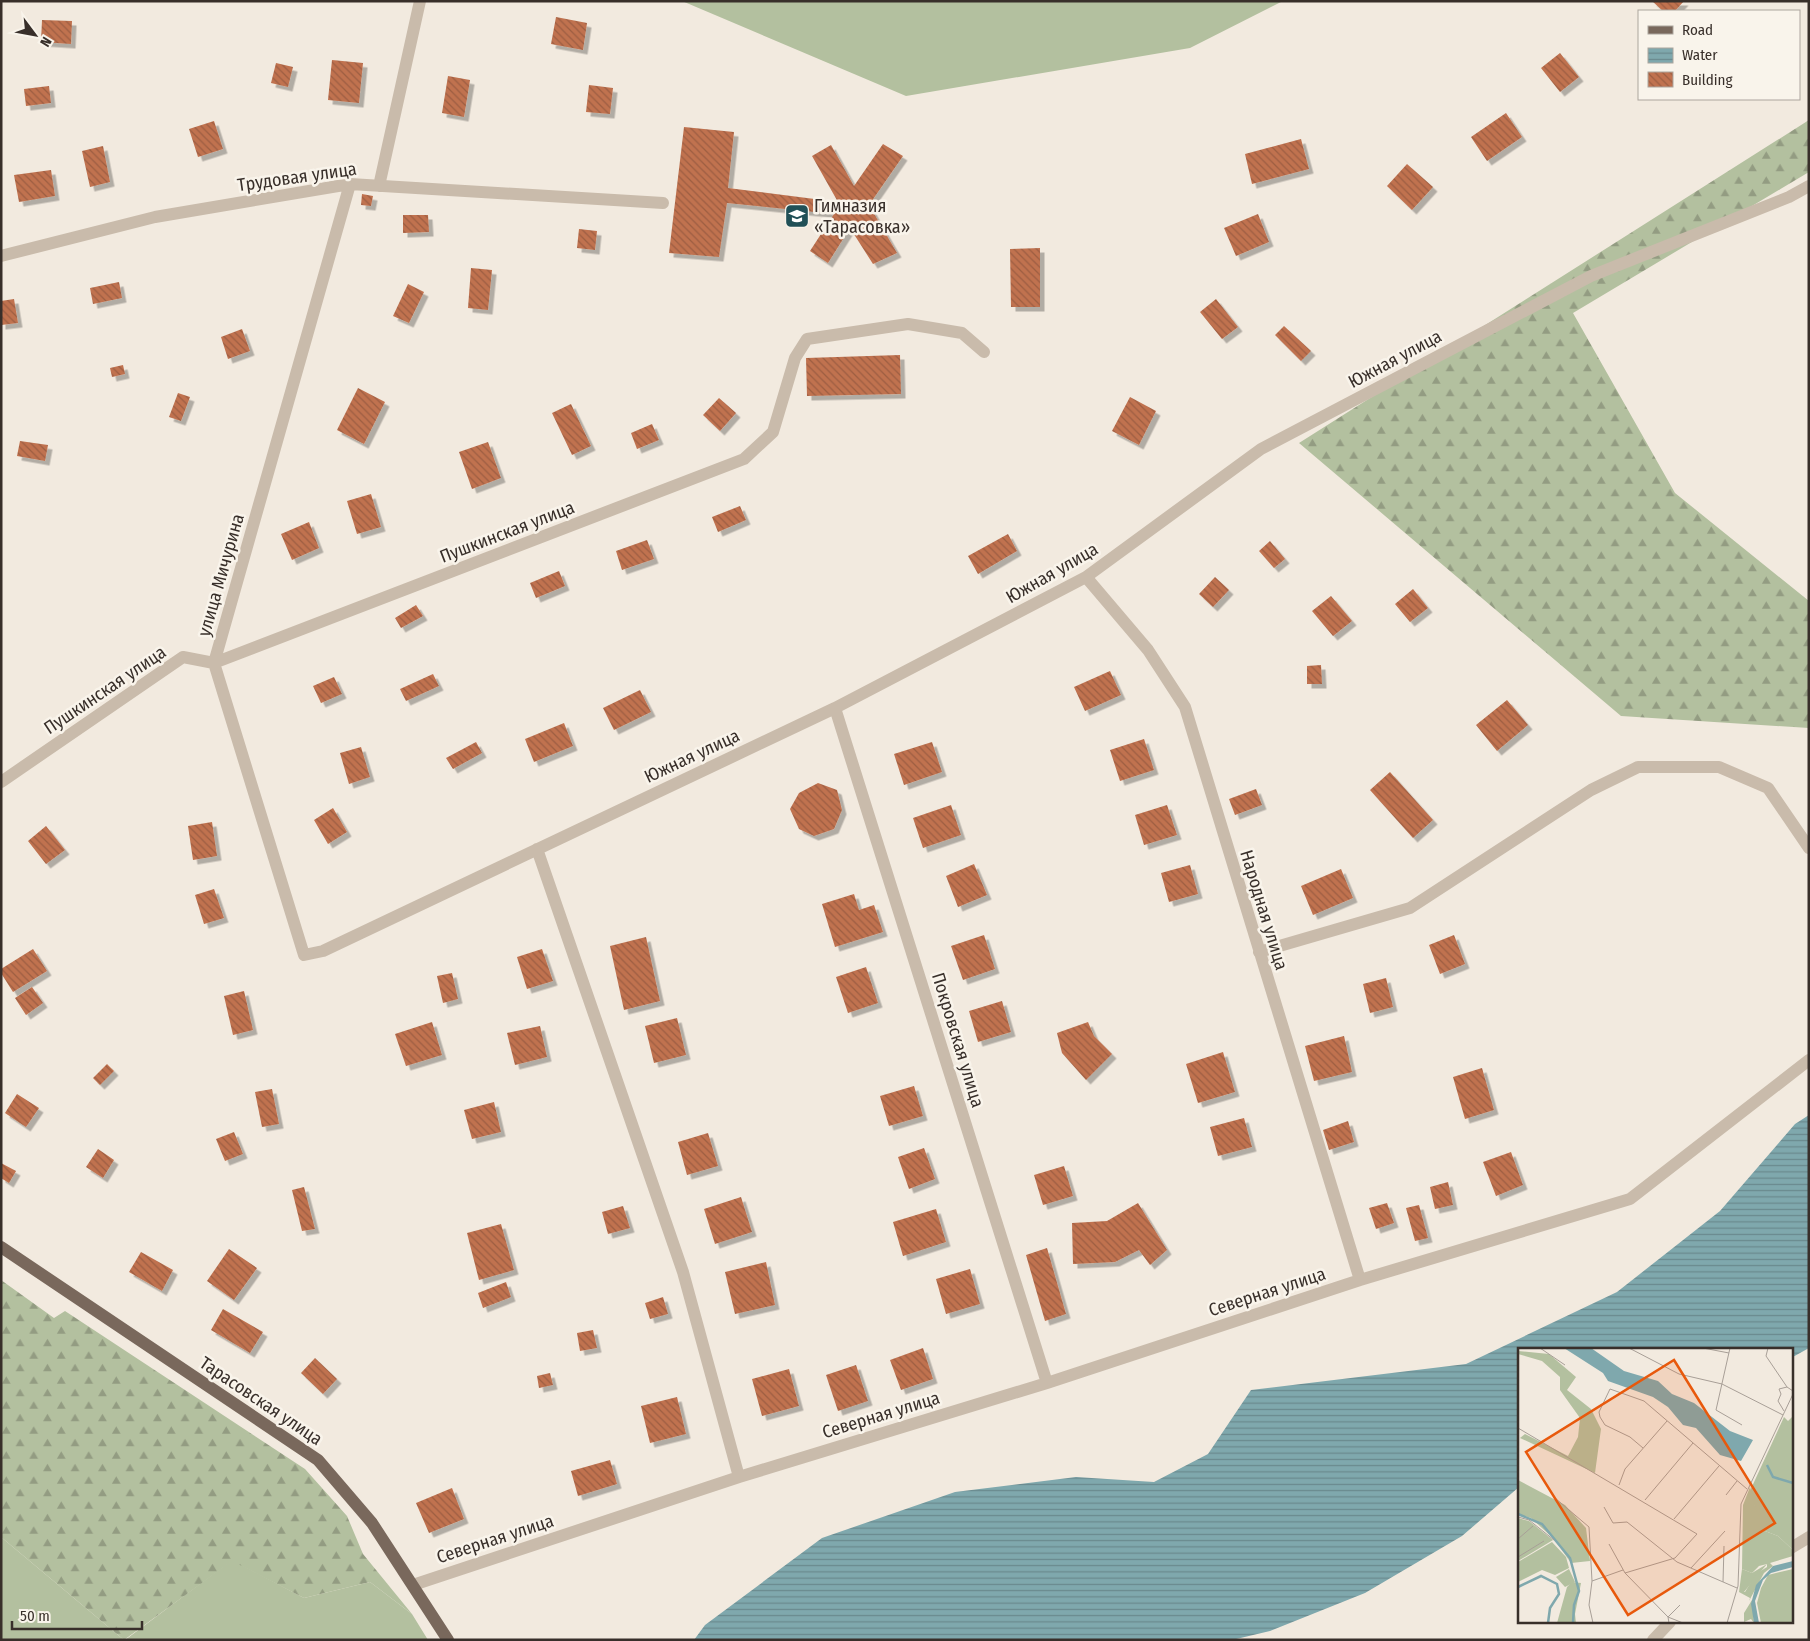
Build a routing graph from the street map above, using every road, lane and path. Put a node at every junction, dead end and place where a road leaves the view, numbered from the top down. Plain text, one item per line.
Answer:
1 (420, 1) edge
2 (350, 184) junction
3 (378, 186) junction
4 (1809, 186) edge
5 (663, 203) dead end
6 (1, 256) edge
7 (984, 352) dead end
8 (1086, 577) junction
9 (214, 663) junction
10 (835, 708) junction
11 (1, 782) edge
12 (1809, 848) edge
13 (537, 849) junction
14 (322, 951) joint
15 (1258, 952) junction
16 (1809, 1060) edge
17 (1, 1247) edge
18 (1360, 1280) junction
19 (1047, 1383) junction
20 (738, 1477) junction
21 (1809, 1537) edge
22 (1792, 1547) edge
23 (413, 1585) junction
24 (1668, 1624) edge
25 (448, 1640) edge
26 (1652, 1640) edge

1 - 3 street
2 - 3 street, Трудовая улица
2 - 6 street, Трудовая улица
2 - 9 street, улица Мичурина
3 - 5 street, Трудовая улица
4 - 8 street, Южная улица
7 - 9 street, Пушкинская улица
8 - 10 street, Южная улица
8 - 15 street, Народная улица
9 - 11 street, Пушкинская улица
9 - 14 street, улица Мичурина
10 - 13 street, Южная улица
10 - 19 street, Покровская улица
12 - 15 street
13 - 14 street, Южная улица
13 - 20 street
15 - 18 street, Народная улица
16 - 18 street, Северная улица
17 - 23 main road, Тарасовская улица
18 - 19 street, Северная улица
19 - 20 street, Северная улица
20 - 23 street, Северная улица
21 - 22 street
23 - 25 main road, Тарасовская улица
24 - 26 street

